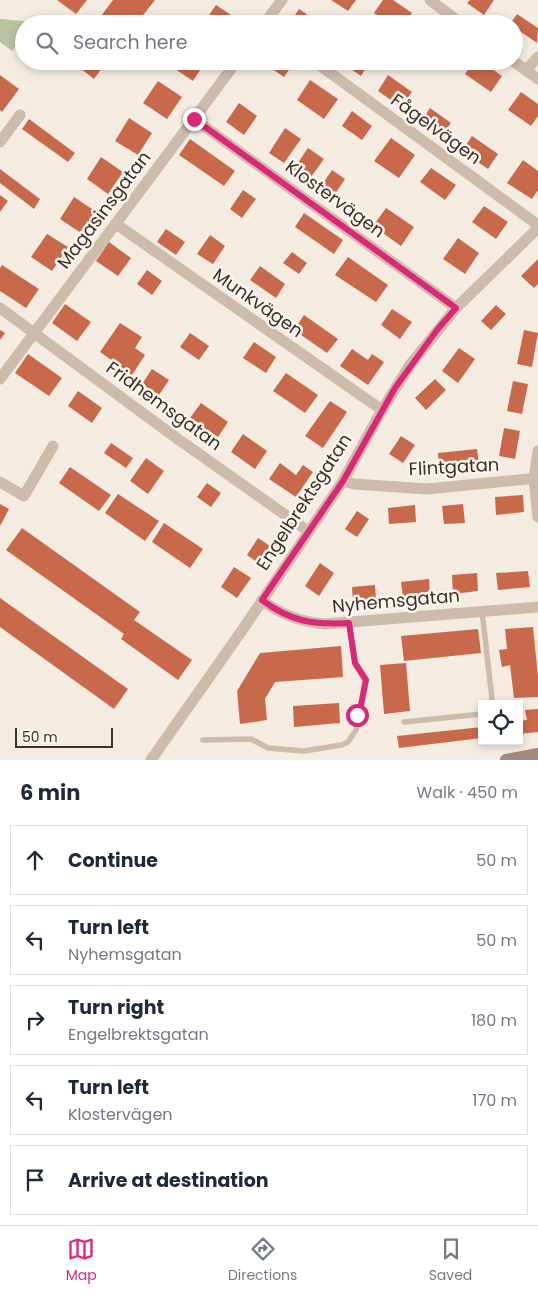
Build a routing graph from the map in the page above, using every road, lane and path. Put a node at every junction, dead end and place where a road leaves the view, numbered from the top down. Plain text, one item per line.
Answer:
1 (282, 0) edge
2 (436, 2) edge
3 (271, 15) edge
4 (451, 15) edge
5 (538, 58) edge
6 (523, 68) edge
7 (229, 70) edge
8 (326, 70) edge
9 (526, 70) junction
10 (538, 79) edge
11 (20, 115) dead end
12 (194, 119) junction
13 (0, 142) edge
14 (116, 224) junction
15 (538, 227) edge
16 (0, 308) edge
17 (456, 308) junction
18 (34, 333) junction
19 (0, 379) edge
20 (382, 410) junction
21 (52, 446) dead end
22 (538, 451) edge
23 (536, 478) edge
24 (343, 481) junction
25 (0, 482) edge
26 (538, 517) edge
27 (308, 531) junction
28 (262, 600) junction
29 (538, 607) edge
30 (482, 611) junction
31 (349, 623) junction
32 (492, 700) edge
33 (478, 714) edge
34 (404, 722) dead end
35 (203, 740) dead end
36 (538, 754) edge
37 (151, 760) edge
38 (506, 760) edge

1 - 3 street
2 - 4 street
5 - 9 street
6 - 9 street
7 - 12 street, Magasinsgatan
8 - 15 street, Fågelvägen
9 - 10 street
11 - 13 street
12 - 14 street, Magasinsgatan
12 - 17 street, Klostervägen
14 - 18 street, Magasinsgatan
14 - 20 street, Munkvägen
15 - 17 street, Engelbrektsgatan
16 - 18 street, Fridhemsgatan
17 - 20 street, Engelbrektsgatan
18 - 19 street, Magasinsgatan
18 - 27 street, Fridhemsgatan
20 - 24 street, Engelbrektsgatan
21 - 25 street
22 - 23 street
23 - 24 street, Flintgatan
23 - 26 street
24 - 27 street, Engelbrektsgatan
27 - 28 street, Engelbrektsgatan
28 - 31 street, Nyhemsgatan
28 - 37 street, Engelbrektsgatan
29 - 30 street, Nyhemsgatan
30 - 31 street, Nyhemsgatan
30 - 32 lane
31 - 35 lane
33 - 34 lane
36 - 38 street

